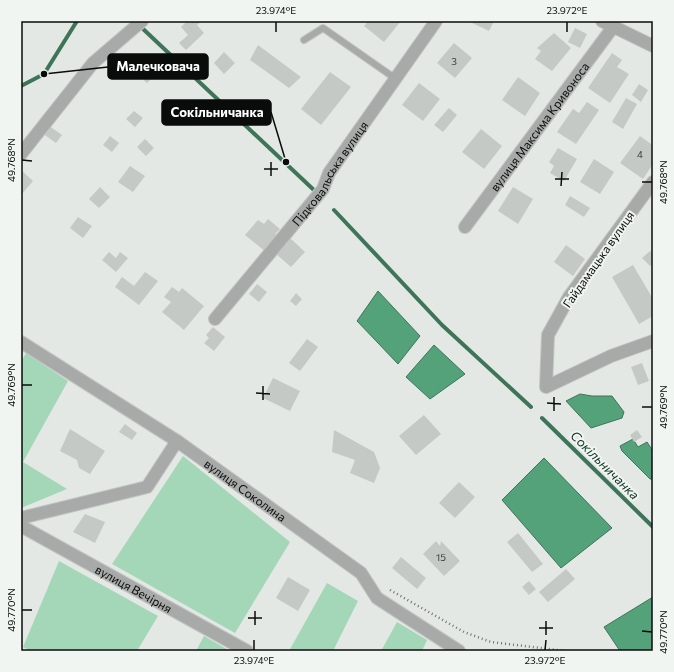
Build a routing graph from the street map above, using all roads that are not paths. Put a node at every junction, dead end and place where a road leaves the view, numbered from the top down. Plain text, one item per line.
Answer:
1 (142, 21) edge
2 (436, 21) edge
3 (602, 21) edge
4 (613, 27) junction
5 (304, 40) dead end
6 (653, 46) edge
7 (396, 79) junction
8 (21, 154) edge
9 (653, 182) edge
10 (465, 226) dead end
11 (216, 319) dead end
12 (653, 341) edge
13 (21, 342) edge
14 (177, 441) junction
15 (21, 518) edge
16 (21, 526) edge
17 (247, 651) edge
18 (459, 651) edge

1 - 8 street
2 - 7 street, Підковальська вулиця
3 - 4 street
4 - 6 street
4 - 10 street, вулиця Максима Кривоноса
5 - 7 lane
7 - 11 street, Підковальська вулиця
9 - 12 street, Гайдамацька вулиця
13 - 14 street, вулиця Соколина
14 - 15 street
14 - 18 street, вулиця Соколина
16 - 17 street, вулиця Вечірня

